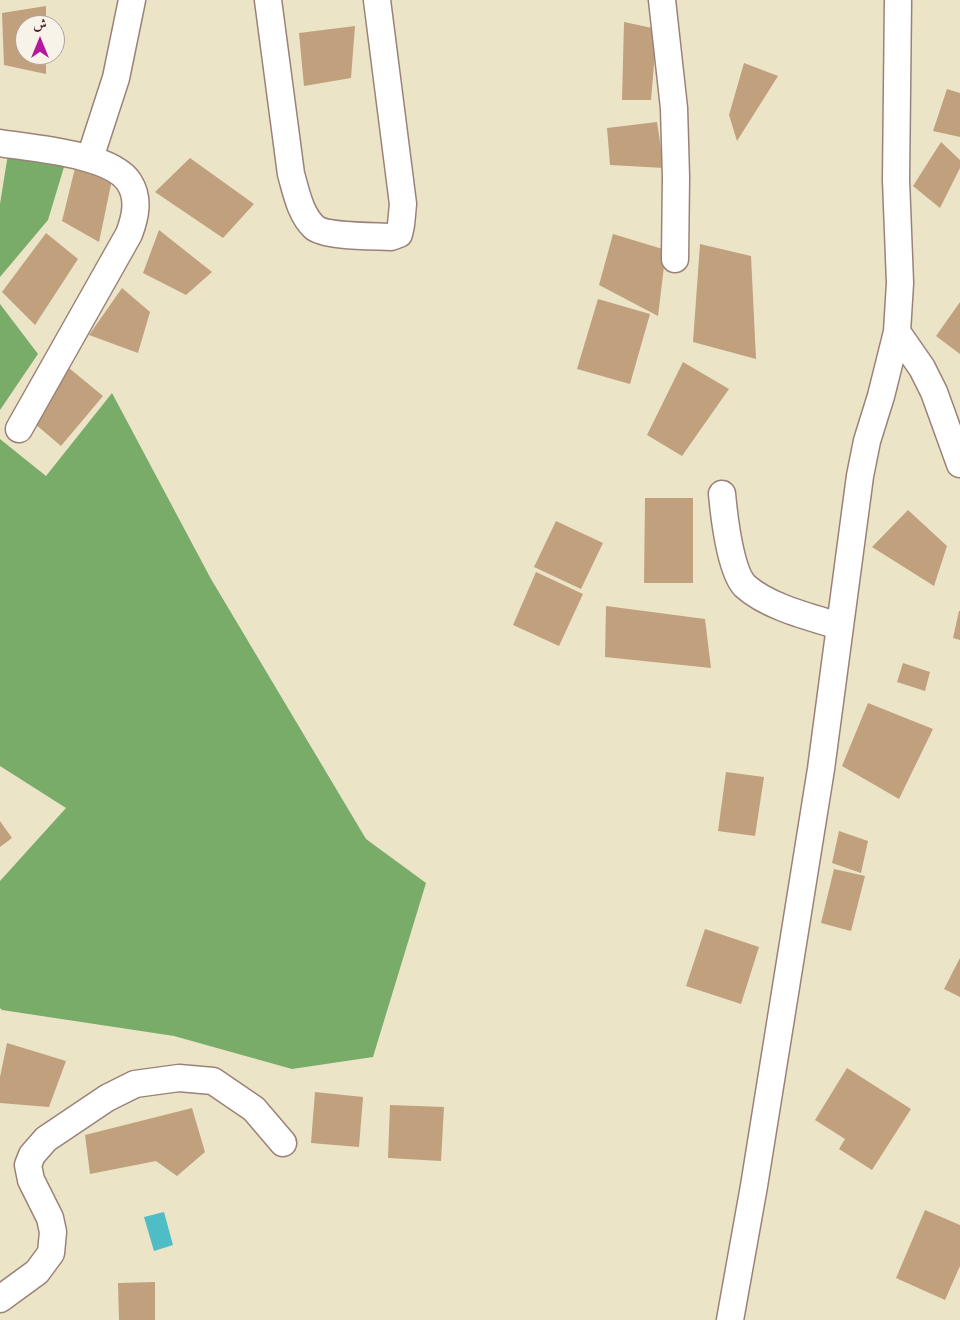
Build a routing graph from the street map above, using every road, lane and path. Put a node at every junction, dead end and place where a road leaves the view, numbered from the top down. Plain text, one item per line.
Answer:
1 (132, 0) edge
2 (268, 0) edge
3 (377, 0) edge
4 (662, 0) edge
5 (898, 0) edge
6 (0, 143) edge
7 (90, 158) junction
8 (675, 259) dead end
9 (897, 332) junction
10 (19, 428) dead end
11 (960, 464) edge
12 (722, 494) dead end
13 (840, 626) junction
14 (283, 1143) dead end
15 (0, 1300) edge
16 (730, 1320) edge

1 - 7 street
2 - 3 street
4 - 8 street
5 - 9 street
6 - 7 street
7 - 10 street
9 - 11 street
9 - 13 street
12 - 13 street
13 - 16 street
14 - 15 street

